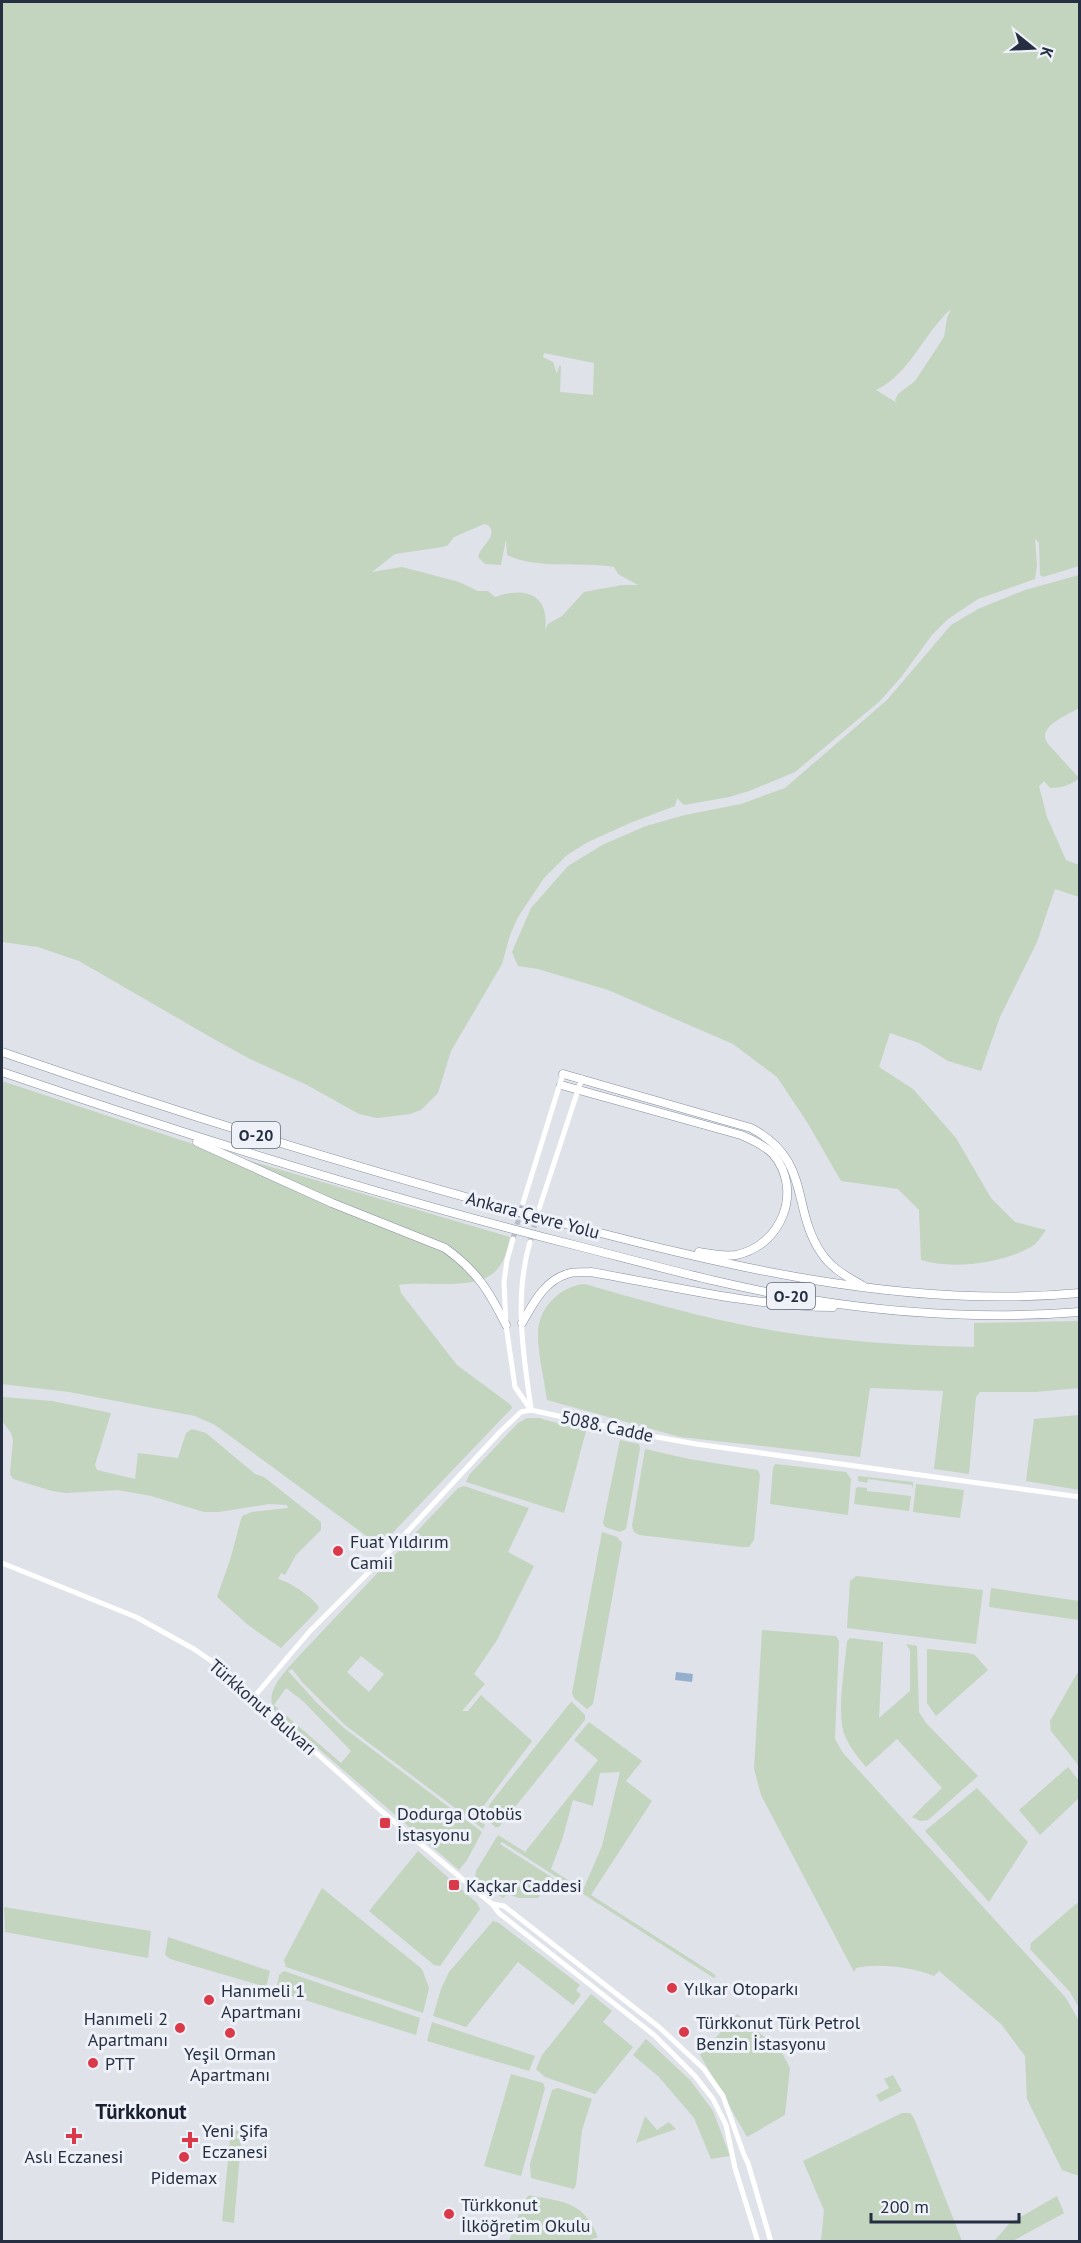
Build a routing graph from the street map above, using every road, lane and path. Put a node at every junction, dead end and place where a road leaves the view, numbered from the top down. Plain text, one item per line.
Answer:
1 (2, 1052) edge
2 (2, 1072) edge
3 (563, 1074) joint
4 (582, 1078) junction
5 (561, 1085) junction
6 (579, 1091) junction
7 (163, 1127) junction
8 (523, 1203) tunnel mouth
9 (539, 1209) tunnel mouth
10 (513, 1239) tunnel mouth
11 (530, 1242) tunnel mouth
12 (650, 1245) junction
13 (864, 1287) junction
14 (1080, 1293) edge
15 (867, 1307) junction
16 (1080, 1312) edge
17 (522, 1323) junction
18 (506, 1325) junction
19 (531, 1410) junction
20 (1080, 1497) edge
21 (2, 1563) edge
22 (254, 1697) junction
23 (492, 1904) junction
24 (744, 2155) junction
25 (733, 2158) junction
26 (750, 2171) junction
27 (738, 2176) junction
28 (759, 2241) edge
29 (771, 2241) edge

1 - 12 highway, Ankara Çevre Yolu / O-20
2 - 7 highway, Ankara Çevre Yolu / O-20
3 - 4 highway
3 - 5 street
4 - 6 street
4 - 13 highway
5 - 6 highway
5 - 8 street
6 - 9 street
6 - 12 highway
7 - 15 highway, Ankara Çevre Yolu / O-20
7 - 18 highway
10 - 18 street
11 - 17 street
12 - 13 highway, Ankara Çevre Yolu / O-20
13 - 14 highway, Ankara Çevre Yolu / O-20
15 - 16 highway, Ankara Çevre Yolu / O-20
15 - 17 highway
17 - 19 street
18 - 19 street
19 - 20 street, 5088. Cadde
19 - 22 street
21 - 22 street, Türkkonut Bulvarı
22 - 23 street, Türkkonut Bulvarı
23 - 24 street, Türkkonut Bulvarı
23 - 25 street, Türkkonut Bulvarı
24 - 25 street
24 - 26 street, Türkkonut Bulvarı
25 - 27 street, Türkkonut Bulvarı
26 - 27 street
26 - 29 street, Türkkonut Bulvarı
27 - 28 street, Türkkonut Bulvarı

